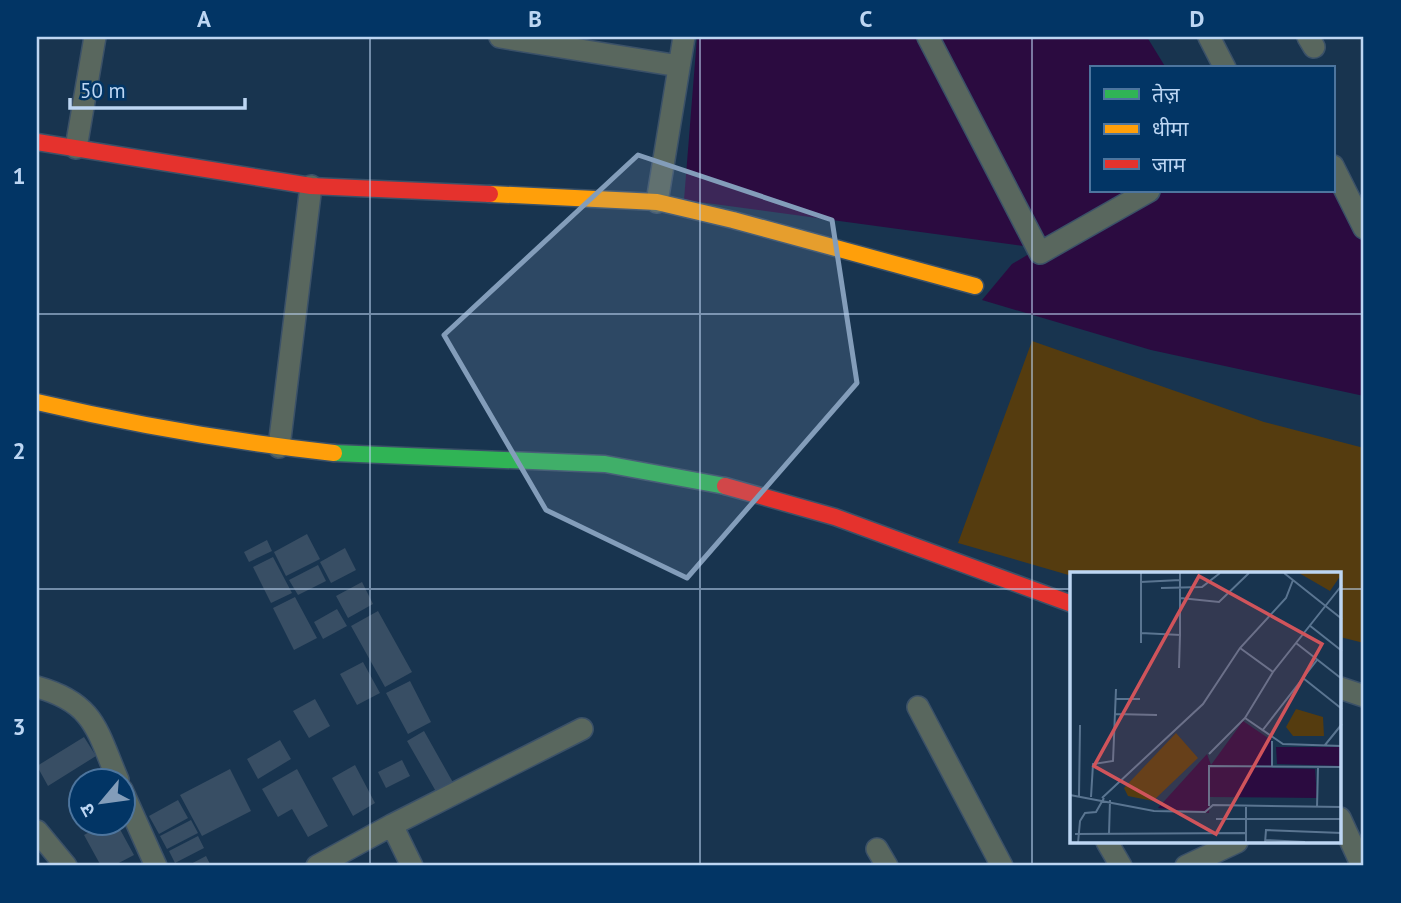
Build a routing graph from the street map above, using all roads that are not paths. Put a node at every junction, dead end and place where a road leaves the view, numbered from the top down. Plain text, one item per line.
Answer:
1 (95, 37) edge
2 (500, 37) edge
3 (684, 37) edge
4 (928, 37) edge
5 (1209, 37) edge
6 (679, 66) junction
7 (1224, 66) edge
8 (37, 142) edge
9 (76, 148) junction
10 (1334, 168) edge
11 (311, 186) junction
12 (1147, 192) edge
13 (657, 202) junction
14 (1364, 228) edge
15 (975, 286) dead end
16 (37, 402) edge
17 (279, 447) junction
18 (1070, 603) edge
19 (37, 687) edge
20 (1342, 689) edge
21 (1364, 696) edge
22 (918, 707) dead end
23 (582, 729) dead end
24 (112, 766) edge
25 (136, 821) edge
26 (1342, 822) edge
27 (392, 825) junction
28 (37, 831) edge
29 (1108, 844) edge
30 (1233, 844) edge
31 (66, 866) edge
32 (156, 866) edge
33 (319, 866) edge
34 (412, 866) edge
35 (1002, 866) edge
36 (1121, 866) edge
37 (1186, 866) edge
38 (1362, 866) edge

1 - 9 street
2 - 6 street
3 - 6 street
4 - 12 street
5 - 7 street
6 - 13 street
8 - 9 street
9 - 11 street
10 - 14 street
11 - 13 street
11 - 17 street
13 - 15 street
16 - 17 street
17 - 18 street
19 - 24 street
20 - 21 street
22 - 35 street
23 - 27 street
25 - 32 street
26 - 38 street
27 - 33 street
27 - 34 street
28 - 31 street
29 - 36 street
30 - 37 street

